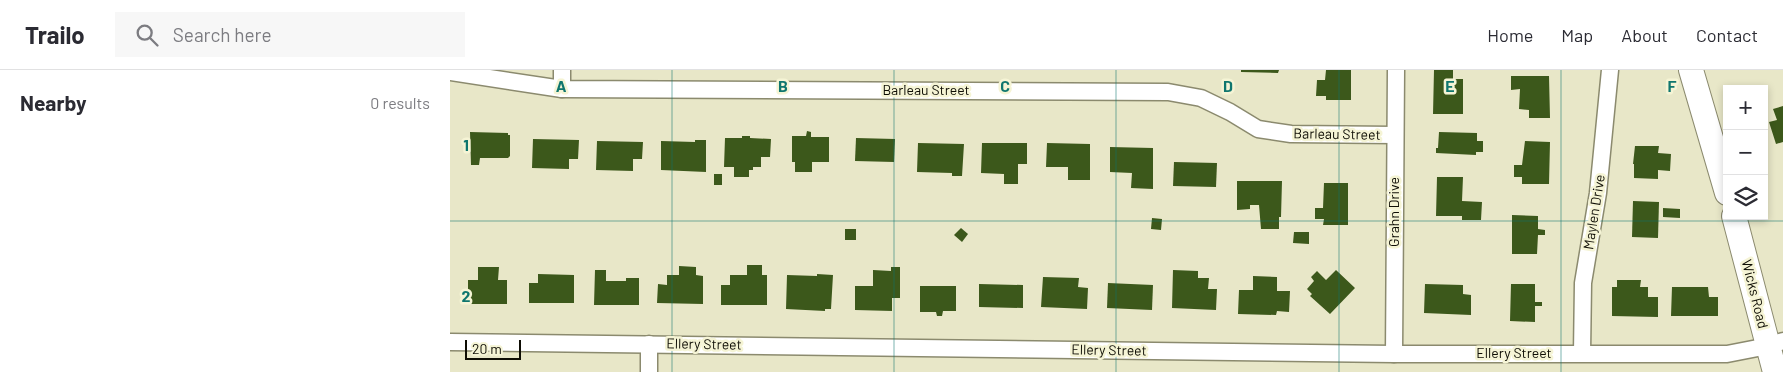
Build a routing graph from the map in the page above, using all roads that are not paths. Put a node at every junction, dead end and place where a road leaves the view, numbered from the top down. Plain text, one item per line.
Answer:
1 (562, 70) edge
2 (1396, 70) edge
3 (1610, 70) edge
4 (1691, 70) edge
5 (450, 72) edge
6 (562, 89) junction
7 (1395, 135) junction
8 (1723, 179) edge
9 (1735, 220) edge
10 (450, 342) edge
11 (649, 344) junction
12 (1776, 344) edge
13 (1582, 353) junction
14 (1394, 354) junction
15 (649, 372) edge
16 (1775, 372) edge

1 - 6 street
2 - 7 street, Grahn Drive
3 - 13 street, Maylen Drive
4 - 8 main road
5 - 6 street, Barleau Street
6 - 7 street, Barleau Street
7 - 14 street, Grahn Drive
9 - 12 main road, Wicks Road
10 - 11 street, Ellery Street
11 - 14 street, Ellery Street
11 - 15 street
12 - 13 street, Ellery Street
12 - 16 main road, Wicks Road
13 - 14 street, Ellery Street

